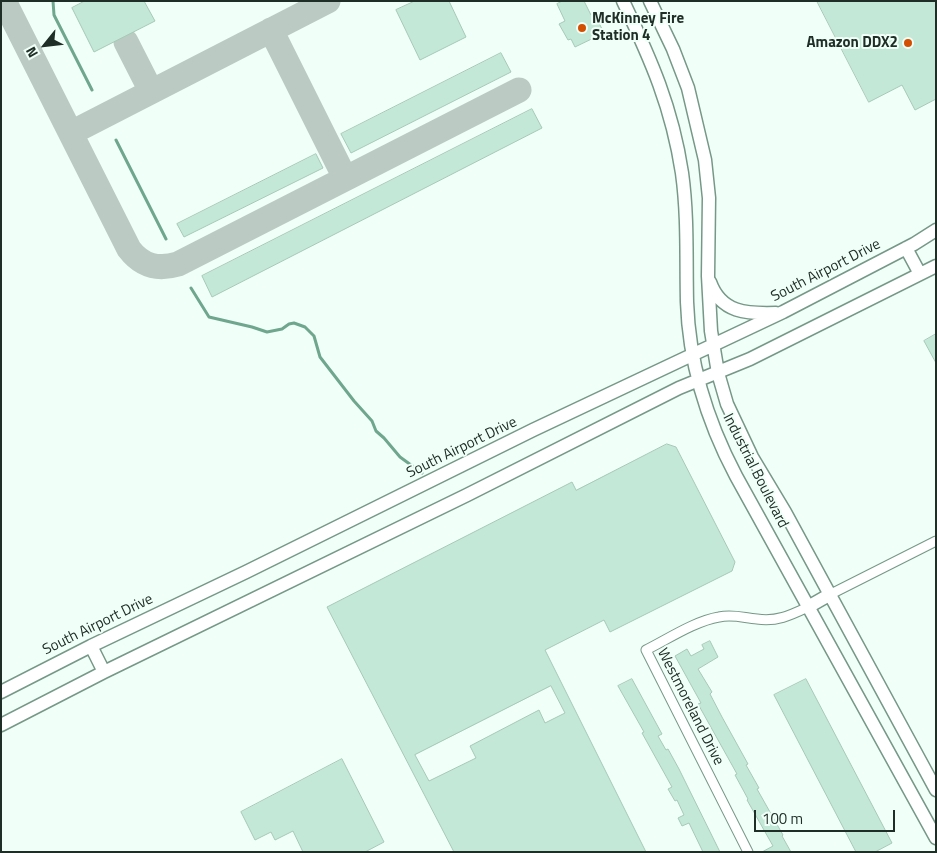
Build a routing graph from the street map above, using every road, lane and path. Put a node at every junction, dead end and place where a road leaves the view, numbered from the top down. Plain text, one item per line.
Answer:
1 (622, 1) edge
2 (650, 1) edge
3 (936, 230) edge
4 (906, 248) junction
5 (936, 266) edge
6 (920, 274) junction
7 (708, 276) junction
8 (783, 312) junction
9 (713, 346) junction
10 (692, 355) junction
11 (718, 373) junction
12 (698, 381) junction
13 (936, 541) edge
14 (829, 595) junction
15 (808, 607) junction
16 (91, 646) junction
17 (104, 672) junction
18 (1, 692) edge
19 (1, 725) edge
20 (936, 790) edge
21 (936, 838) edge
22 (748, 852) edge

1 - 10 main road, Industrial Boulevard
2 - 7 main road, Industrial Boulevard
3 - 4 main road, South Airport Drive
4 - 6 main road
4 - 8 main road, South Airport Drive
5 - 6 main road
6 - 11 main road
7 - 8 main road
7 - 9 main road, Industrial Boulevard
8 - 9 main road, South Airport Drive
9 - 10 main road, South Airport Drive
9 - 11 main road, Industrial Boulevard
10 - 12 main road, Industrial Boulevard
10 - 16 main road, South Airport Drive
11 - 12 main road
11 - 14 main road, Industrial Boulevard
12 - 15 main road, Industrial Boulevard
12 - 17 main road
13 - 14 street
14 - 15 main road
14 - 20 main road, Industrial Boulevard
15 - 21 main road, Industrial Boulevard
15 - 22 street, Westmoreland Drive
16 - 17 main road
16 - 18 main road, South Airport Drive
17 - 19 main road

